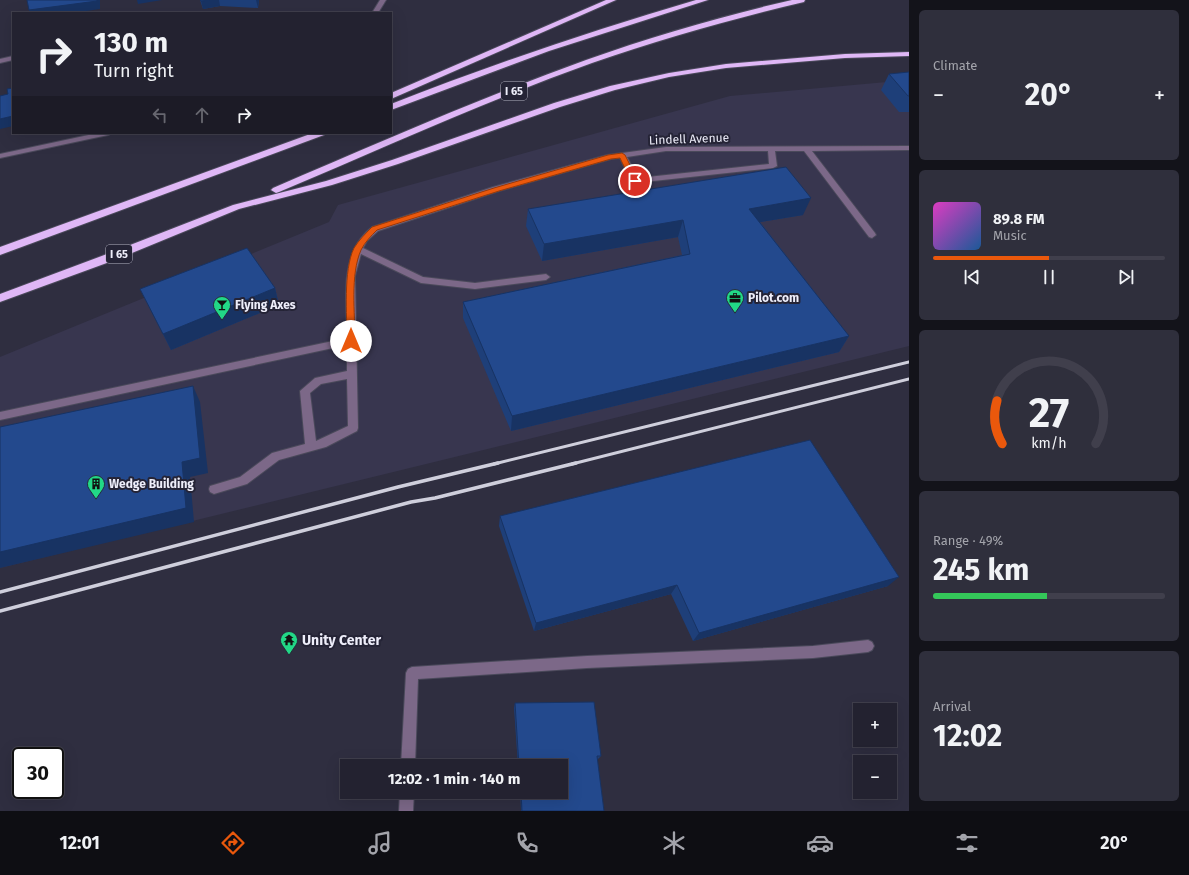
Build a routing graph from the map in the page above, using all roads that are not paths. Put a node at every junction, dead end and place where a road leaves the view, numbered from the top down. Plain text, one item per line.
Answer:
1 (383, 0) edge
2 (612, 0) edge
3 (704, 0) edge
4 (801, 0) edge
5 (377, 12) edge
6 (909, 54) edge
7 (12, 58) edge
8 (0, 61) edge
9 (392, 96) edge
10 (392, 107) edge
11 (103, 134) edge
12 (301, 134) edge
13 (318, 134) edge
14 (771, 148) junction
15 (806, 148) junction
16 (909, 148) edge
17 (622, 155) junction
18 (0, 156) edge
19 (202, 176) junction
20 (236, 207) junction
21 (872, 236) dead end
22 (358, 249) junction
23 (0, 251) edge
24 (546, 277) dead end
25 (0, 298) edge
26 (351, 341) junction
27 (352, 374) junction
28 (0, 416) edge
29 (310, 447) junction
30 (214, 489) dead end
31 (868, 646) dead end
32 (408, 759) edge
33 (407, 799) edge
34 (406, 811) edge

1 - 5 street
2 - 9 highway
3 - 10 highway, I 65
4 - 20 highway, I 65 / I 65
6 - 20 highway
7 - 8 street
11 - 18 street
12 - 19 highway
13 - 19 highway
14 - 15 street, Lindell Avenue
14 - 17 street, Lindell Avenue
14 - 17 street
15 - 16 street, Lindell Avenue
15 - 21 street
17 - 22 street, Lindell Avenue
19 - 23 highway
20 - 25 highway, I 65
22 - 24 street
22 - 26 street, Lindell Avenue
26 - 27 street, Lindell Avenue
26 - 28 street
27 - 29 street, Lindell Avenue
27 - 29 street
29 - 30 street
31 - 32 street
33 - 34 street

